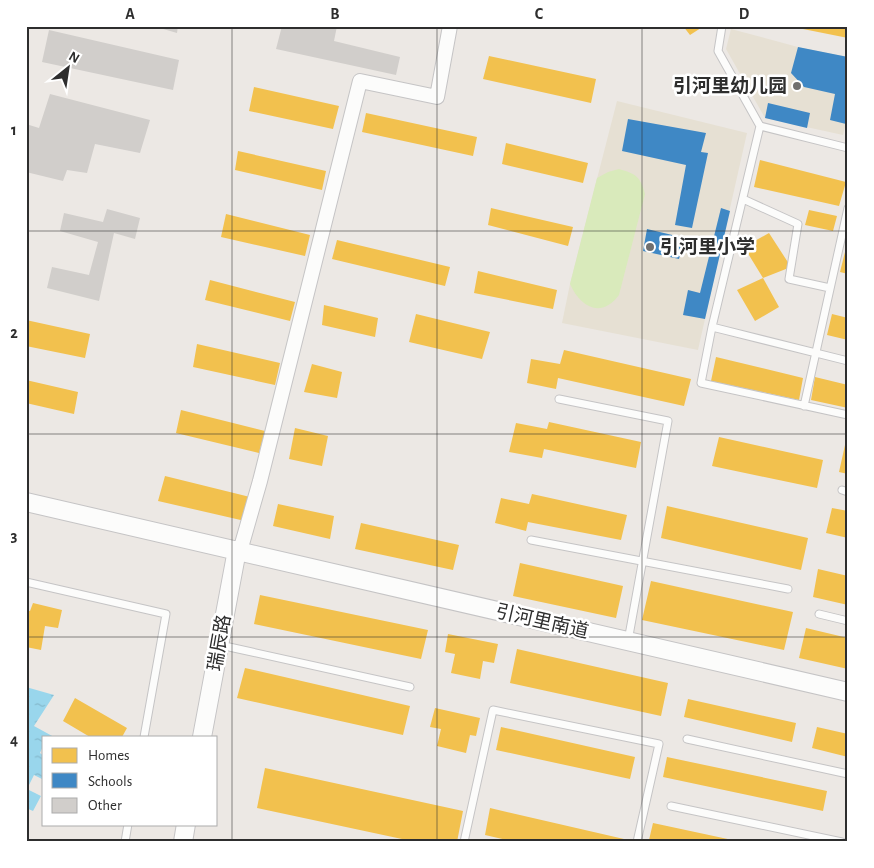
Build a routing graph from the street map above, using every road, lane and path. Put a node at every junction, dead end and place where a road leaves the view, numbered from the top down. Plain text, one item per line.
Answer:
1 (450, 26) edge
2 (722, 26) edge
3 (760, 126) junction
4 (848, 148) edge
5 (743, 199) junction
6 (848, 208) edge
7 (846, 222) edge
8 (830, 288) junction
9 (712, 327) junction
10 (816, 353) junction
11 (848, 361) edge
12 (560, 399) dead end
13 (804, 406) junction
14 (848, 415) edge
15 (26, 502) edge
16 (531, 540) dead end
17 (240, 551) junction
18 (641, 562) junction
19 (26, 582) edge
20 (788, 589) dead end
21 (819, 614) dead end
22 (848, 621) edge
23 (628, 642) junction
24 (222, 645) junction
25 (410, 686) dead end
26 (848, 692) edge
27 (144, 736) edge
28 (202, 736) edge
29 (209, 736) edge
30 (687, 739) dead end
31 (848, 774) edge
32 (671, 806) dead end
33 (128, 826) edge
34 (186, 826) edge
35 (194, 826) edge
36 (125, 842) edge
37 (183, 842) edge
38 (191, 842) edge
39 (464, 842) edge
40 (637, 842) edge
41 (842, 842) edge

1 - 17 street
2 - 3 lane
3 - 4 lane
3 - 5 lane
5 - 8 lane
5 - 9 lane
6 - 7 lane
7 - 8 lane
8 - 10 lane
9 - 10 lane
9 - 13 lane
10 - 11 lane
10 - 13 lane
12 - 18 lane
13 - 14 lane
15 - 17 street, 引河里南道
16 - 18 lane
17 - 23 street, 引河里南道
17 - 24 street, 瑞辰路
18 - 20 lane
18 - 23 lane
19 - 27 lane
21 - 22 lane
23 - 26 street, 引河里南道
24 - 25 lane
24 - 28 street, 瑞辰路
24 - 29 street, 瑞辰路
30 - 31 lane
32 - 41 lane
33 - 36 lane
34 - 37 street
35 - 38 street
39 - 40 lane

